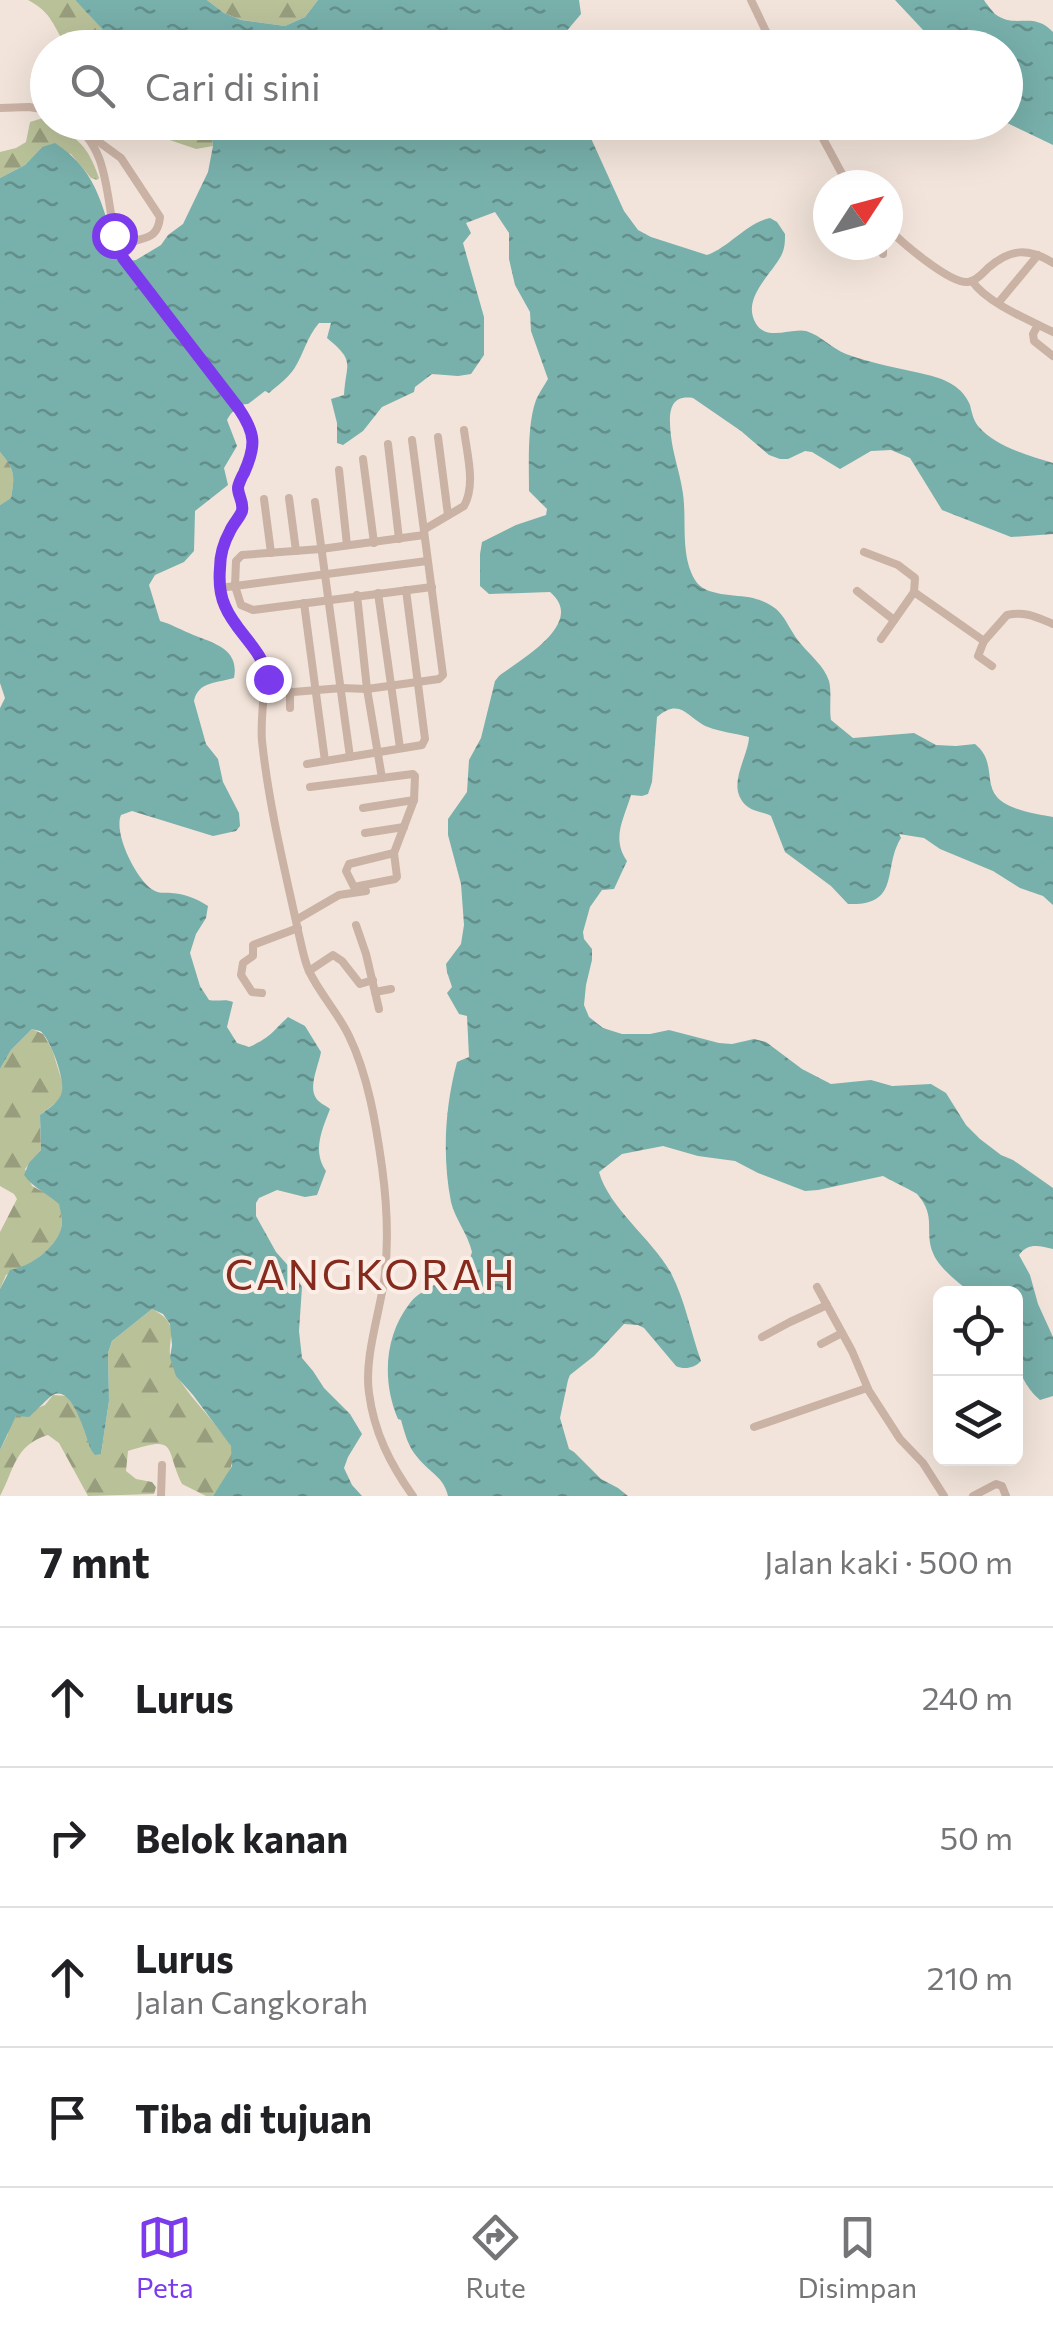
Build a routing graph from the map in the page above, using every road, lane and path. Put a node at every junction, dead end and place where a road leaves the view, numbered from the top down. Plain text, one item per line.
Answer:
1 (751, 0) edge
2 (766, 30) edge
3 (30, 107) edge
4 (0, 108) edge
5 (89, 140) edge
6 (95, 140) edge
7 (824, 140) edge
8 (840, 170) edge
9 (903, 248) edge
10 (121, 254) junction
11 (1038, 254) junction
12 (1053, 263) edge
13 (972, 280) junction
14 (999, 302) junction
15 (1053, 318) edge
16 (1045, 328) edge
17 (1053, 356) edge
18 (464, 430) dead end
19 (438, 438) dead end
20 (412, 440) dead end
21 (388, 444) dead end
22 (363, 459) dead end
23 (338, 470) dead end
24 (289, 498) dead end
25 (264, 499) dead end
26 (315, 502) dead end
27 (448, 515) junction
28 (424, 532) junction
29 (399, 538) junction
30 (374, 542) junction
31 (347, 545) junction
32 (322, 549) junction
33 (296, 551) junction
34 (864, 552) dead end
35 (271, 553) junction
36 (427, 562) junction
37 (325, 574) junction
38 (235, 586) junction
39 (432, 587) junction
40 (220, 588) junction
41 (406, 590) junction
42 (857, 590) dead end
43 (914, 592) junction
44 (378, 593) junction
45 (356, 595) junction
46 (328, 599) junction
47 (304, 603) junction
48 (894, 620) junction
49 (1053, 624) edge
50 (882, 639) dead end
51 (984, 641) junction
52 (992, 666) dead end
53 (417, 682) junction
54 (390, 686) junction
55 (342, 688) junction
56 (368, 689) junction
57 (316, 690) junction
58 (290, 708) dead end
59 (400, 748) junction
60 (378, 751) junction
61 (350, 757) junction
62 (325, 761) junction
63 (307, 764) dead end
64 (382, 778) junction
65 (310, 787) dead end
66 (414, 800) junction
67 (363, 808) dead end
68 (404, 826) junction
69 (364, 832) dead end
70 (394, 853) junction
71 (366, 891) dead end
72 (297, 924) junction
73 (356, 925) dead end
74 (310, 971) junction
75 (372, 980) junction
76 (391, 989) dead end
77 (375, 992) junction
78 (262, 994) dead end
79 (378, 1009) dead end
80 (816, 1287) dead end
81 (827, 1305) junction
82 (842, 1333) junction
83 (762, 1338) dead end
84 (821, 1344) dead end
85 (867, 1388) junction
86 (754, 1427) dead end
87 (162, 1465) dead end
88 (161, 1496) edge
89 (413, 1496) edge
90 (944, 1496) edge
91 (972, 1496) edge
92 (1006, 1496) edge

1 - 2 street
3 - 4 street
5 - 10 street
6 - 10 street
7 - 8 street
9 - 13 street
10 - 40 street
11 - 12 street
11 - 13 street
11 - 14 street
13 - 14 street
14 - 16 street
15 - 16 street
16 - 17 street
18 - 27 street
19 - 27 street
20 - 28 street
21 - 29 street
22 - 30 street
23 - 31 street
24 - 33 street
25 - 35 street
26 - 32 street
27 - 28 street
28 - 29 street
28 - 36 street
29 - 30 street
30 - 31 street
31 - 32 street
32 - 33 street
32 - 37 street
33 - 35 street
34 - 43 street
35 - 38 street
36 - 37 street
36 - 39 street
37 - 38 street
37 - 46 street
38 - 40 street
38 - 47 street
39 - 41 street
39 - 53 street
40 - 72 street
41 - 44 street
41 - 53 street
42 - 48 street
43 - 48 street
43 - 51 street
44 - 45 street
44 - 54 street
45 - 46 street
45 - 56 street
46 - 47 street
46 - 55 street
47 - 57 street
48 - 50 street
49 - 51 street
51 - 52 street
53 - 54 street
53 - 59 street
54 - 56 street
54 - 59 street
55 - 56 street
55 - 57 street
55 - 61 street
56 - 60 street
57 - 58 street
57 - 62 street
59 - 60 street
60 - 61 street
60 - 64 street
61 - 62 street
62 - 63 street
64 - 65 street
64 - 66 street
66 - 67 street
66 - 68 street
68 - 69 street
68 - 70 street
70 - 70 street
71 - 72 street
72 - 74 street
72 - 78 street
73 - 75 street
74 - 75 street
74 - 89 street
75 - 77 street
76 - 77 street
77 - 79 street
80 - 81 street
81 - 82 street
81 - 83 street
82 - 84 street
82 - 85 street
85 - 86 street
85 - 90 street
87 - 88 street
91 - 92 street

